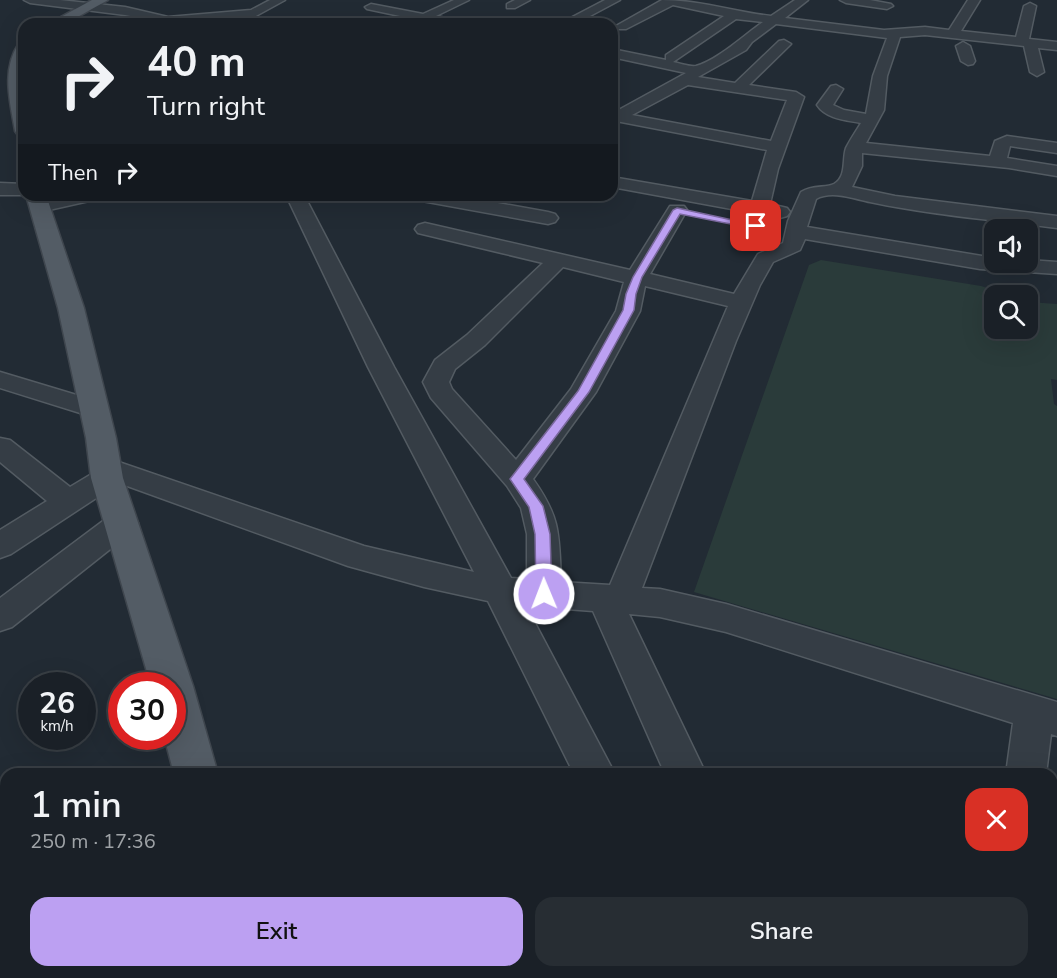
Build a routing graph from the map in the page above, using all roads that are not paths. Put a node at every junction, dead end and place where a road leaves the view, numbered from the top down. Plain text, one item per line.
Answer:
1 (30, 0) edge
2 (102, 0) edge
3 (279, 0) edge
4 (463, 0) edge
5 (524, 0) edge
6 (614, 0) edge
7 (669, 0) edge
8 (802, 0) edge
9 (846, 0) edge
10 (974, 0) edge
11 (167, 6) dead end
12 (511, 6) dead end
13 (887, 6) dead end
14 (1029, 6) dead end
15 (88, 7) junction
16 (371, 8) dead end
17 (734, 15) junction
18 (67, 18) edge
19 (155, 18) edge
20 (181, 18) edge
21 (195, 18) edge
22 (423, 18) joint
23 (577, 18) edge
24 (774, 20) junction
25 (622, 26) dead end
26 (953, 34) junction
27 (893, 37) junction
28 (784, 44) dead end
29 (963, 46) junction
30 (1028, 46) junction
31 (1057, 46) edge
32 (618, 55) edge
33 (18, 57) edge
34 (671, 58) dead end
35 (968, 61) dead end
36 (1037, 72) dead end
37 (692, 75) junction
38 (18, 78) edge
39 (738, 88) junction
40 (836, 89) dead end
41 (619, 112) edge
42 (871, 120) junction
43 (777, 147) junction
44 (855, 147) junction
45 (1057, 148) edge
46 (998, 162) junction
47 (1057, 171) edge
48 (618, 183) edge
49 (0, 189) edge
50 (837, 190) junction
51 (18, 193) edge
52 (625, 198) dead end
53 (34, 201) edge
54 (298, 201) edge
55 (455, 201) edge
56 (760, 208) junction
57 (677, 210) junction
58 (548, 218) dead end
59 (1057, 222) edge
60 (797, 227) junction
61 (425, 229) dead end
62 (559, 259) junction
63 (1057, 268) edge
64 (638, 277) junction
65 (741, 302) junction
66 (4, 386) edge
67 (93, 409) junction
68 (0, 447) edge
69 (107, 473) junction
70 (517, 479) junction
71 (68, 502) junction
72 (122, 524) junction
73 (0, 546) edge
74 (499, 590) junction
75 (544, 594) junction
76 (613, 599) junction
77 (0, 617) edge
78 (168, 672) edge
79 (1045, 715) edge
80 (186, 737) edge
81 (194, 768) edge
82 (592, 768) edge
83 (683, 768) edge
84 (1028, 768) edge

1 - 15 street
2 - 15 main road
3 - 21 street
4 - 22 street
5 - 12 street
6 - 23 street
7 - 17 street
7 - 25 street
8 - 24 street
9 - 13 street
10 - 26 street
11 - 20 street
14 - 30 street
15 - 18 main road
15 - 19 street
16 - 22 street
17 - 24 street
17 - 34 street
24 - 27 street
24 - 37 street
26 - 27 street
26 - 30 street
27 - 29 street
27 - 42 street
28 - 39 street
29 - 30 street
29 - 35 street
30 - 31 street
30 - 36 street
32 - 37 street
33 - 38 main road
37 - 39 street
37 - 41 street
39 - 43 street
40 - 42 street
41 - 43 street
42 - 44 street
43 - 56 street
44 - 46 street
44 - 50 street
45 - 46 street
46 - 47 street
48 - 56 street
49 - 51 street
50 - 59 street
50 - 60 street
52 - 57 street
53 - 67 main road
54 - 74 street
55 - 58 street
56 - 60 street
57 - 60 street
57 - 64 street
60 - 63 street
60 - 65 street
61 - 62 street
62 - 64 street
62 - 70 street
64 - 65 street
64 - 70 street
65 - 76 street
66 - 67 street
67 - 69 main road
68 - 71 street
69 - 71 street
69 - 72 main road
69 - 74 street
70 - 75 street
71 - 73 street
72 - 77 street
72 - 78 main road
74 - 75 street
74 - 82 street
75 - 76 street
76 - 79 street
76 - 83 street
79 - 84 street
80 - 81 main road

